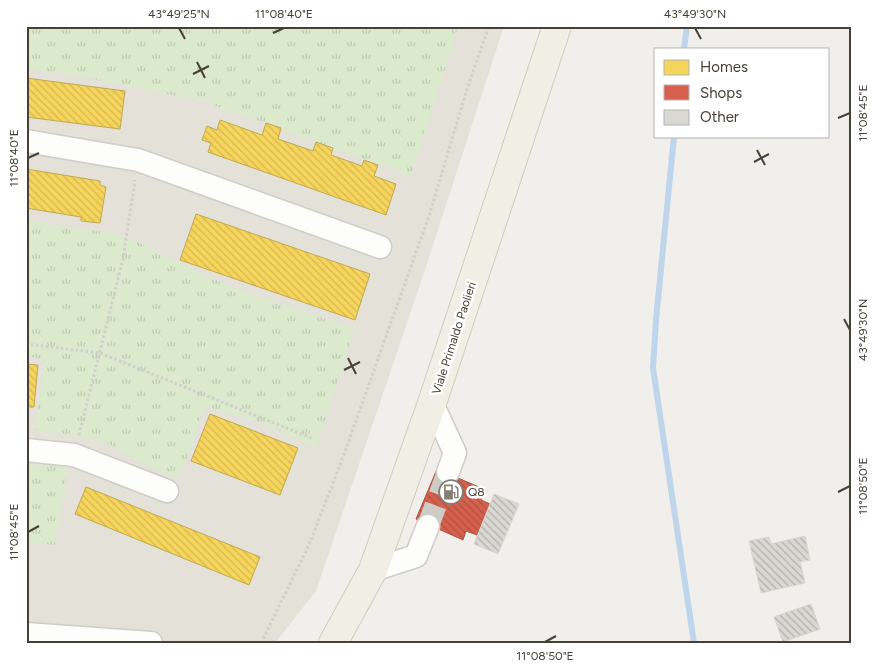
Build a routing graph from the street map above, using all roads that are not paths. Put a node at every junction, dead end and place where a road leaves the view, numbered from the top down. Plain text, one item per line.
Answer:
1 (557, 26) edge
2 (26, 141) edge
3 (380, 247) dead end
4 (432, 403) junction
5 (26, 450) edge
6 (448, 472) tunnel mouth
7 (166, 491) dead end
8 (428, 526) tunnel mouth
9 (373, 570) junction
10 (26, 634) edge
11 (151, 643) edge
12 (333, 643) edge

1 - 4 main road, Viale Primaldo Paolieri
2 - 3 street
4 - 6 street
4 - 9 main road, Viale Primaldo Paolieri
5 - 7 street
8 - 9 street
9 - 12 main road, Viale Primaldo Paolieri
10 - 11 street

